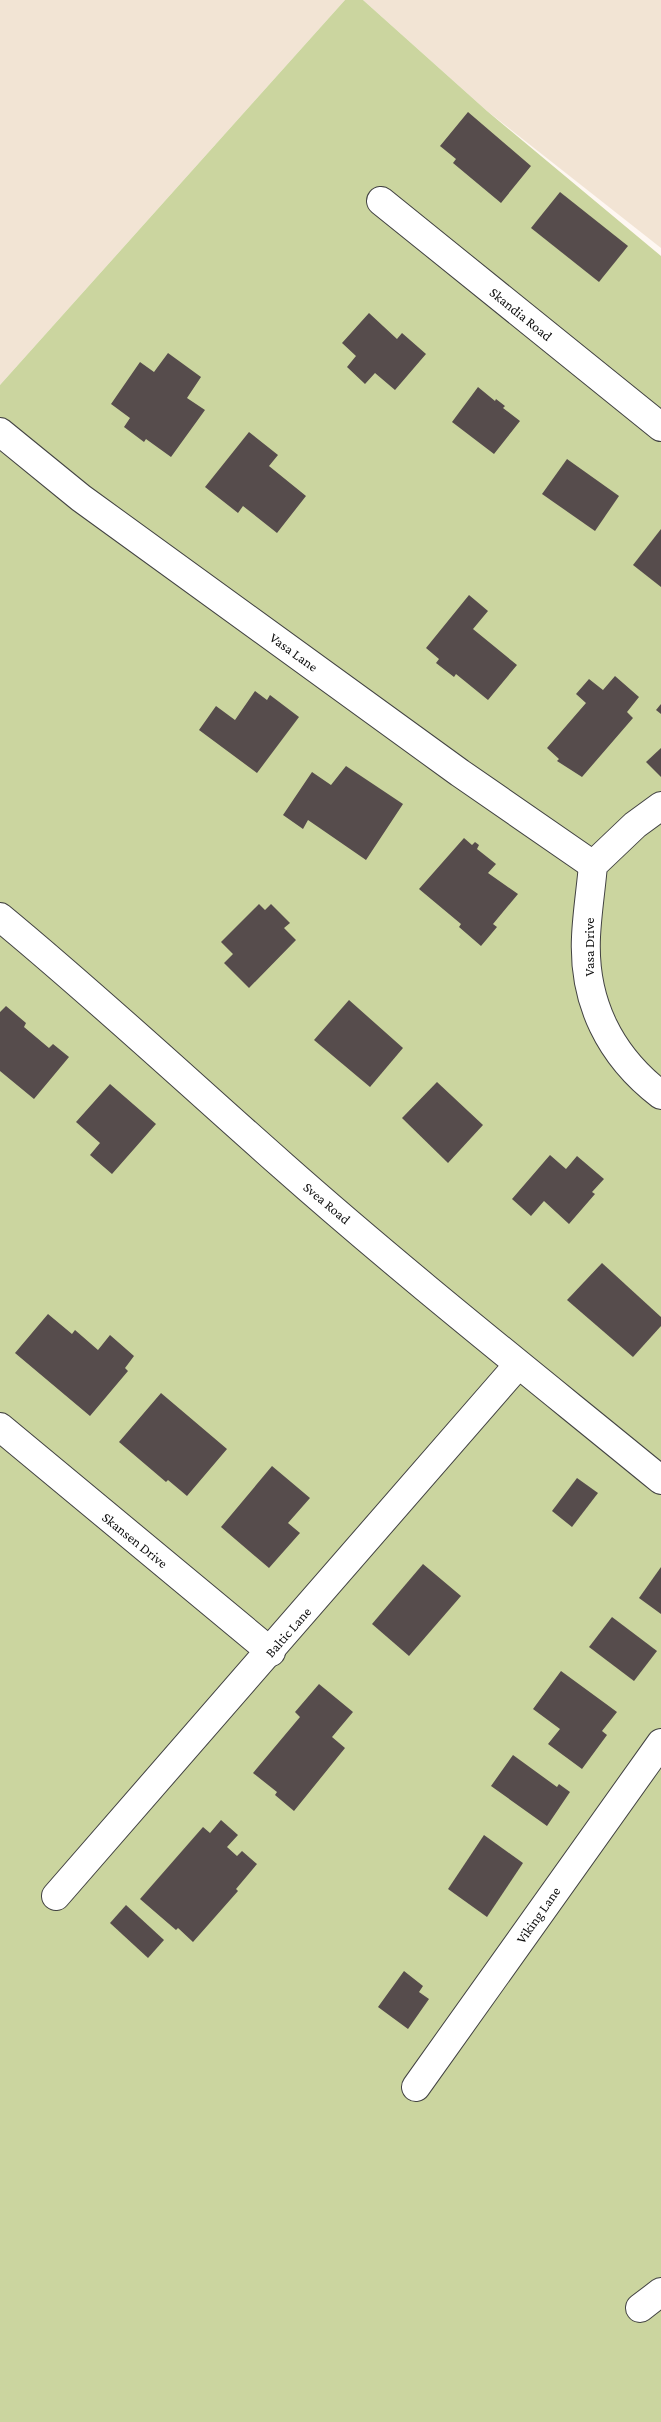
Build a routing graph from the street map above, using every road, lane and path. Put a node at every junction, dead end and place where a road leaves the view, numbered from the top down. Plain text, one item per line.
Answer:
1 (381, 202) dead end
2 (661, 427) edge
3 (0, 432) edge
4 (661, 806) edge
5 (593, 865) junction
6 (0, 917) edge
7 (661, 1095) edge
8 (518, 1365) junction
9 (0, 1427) edge
10 (661, 1480) edge
11 (271, 1652) junction
12 (661, 1743) edge
13 (56, 1896) dead end
14 (416, 2087) dead end

1 - 2 street, Skandia Road
3 - 5 street, Vasa Lane
4 - 5 street
5 - 7 street, Vasa Drive
6 - 8 street, Svea Road
8 - 10 street, Svea Road
8 - 11 street, Baltic Lane
9 - 11 street, Skansen Drive
11 - 13 street, Baltic Lane
12 - 14 street, Viking Lane

